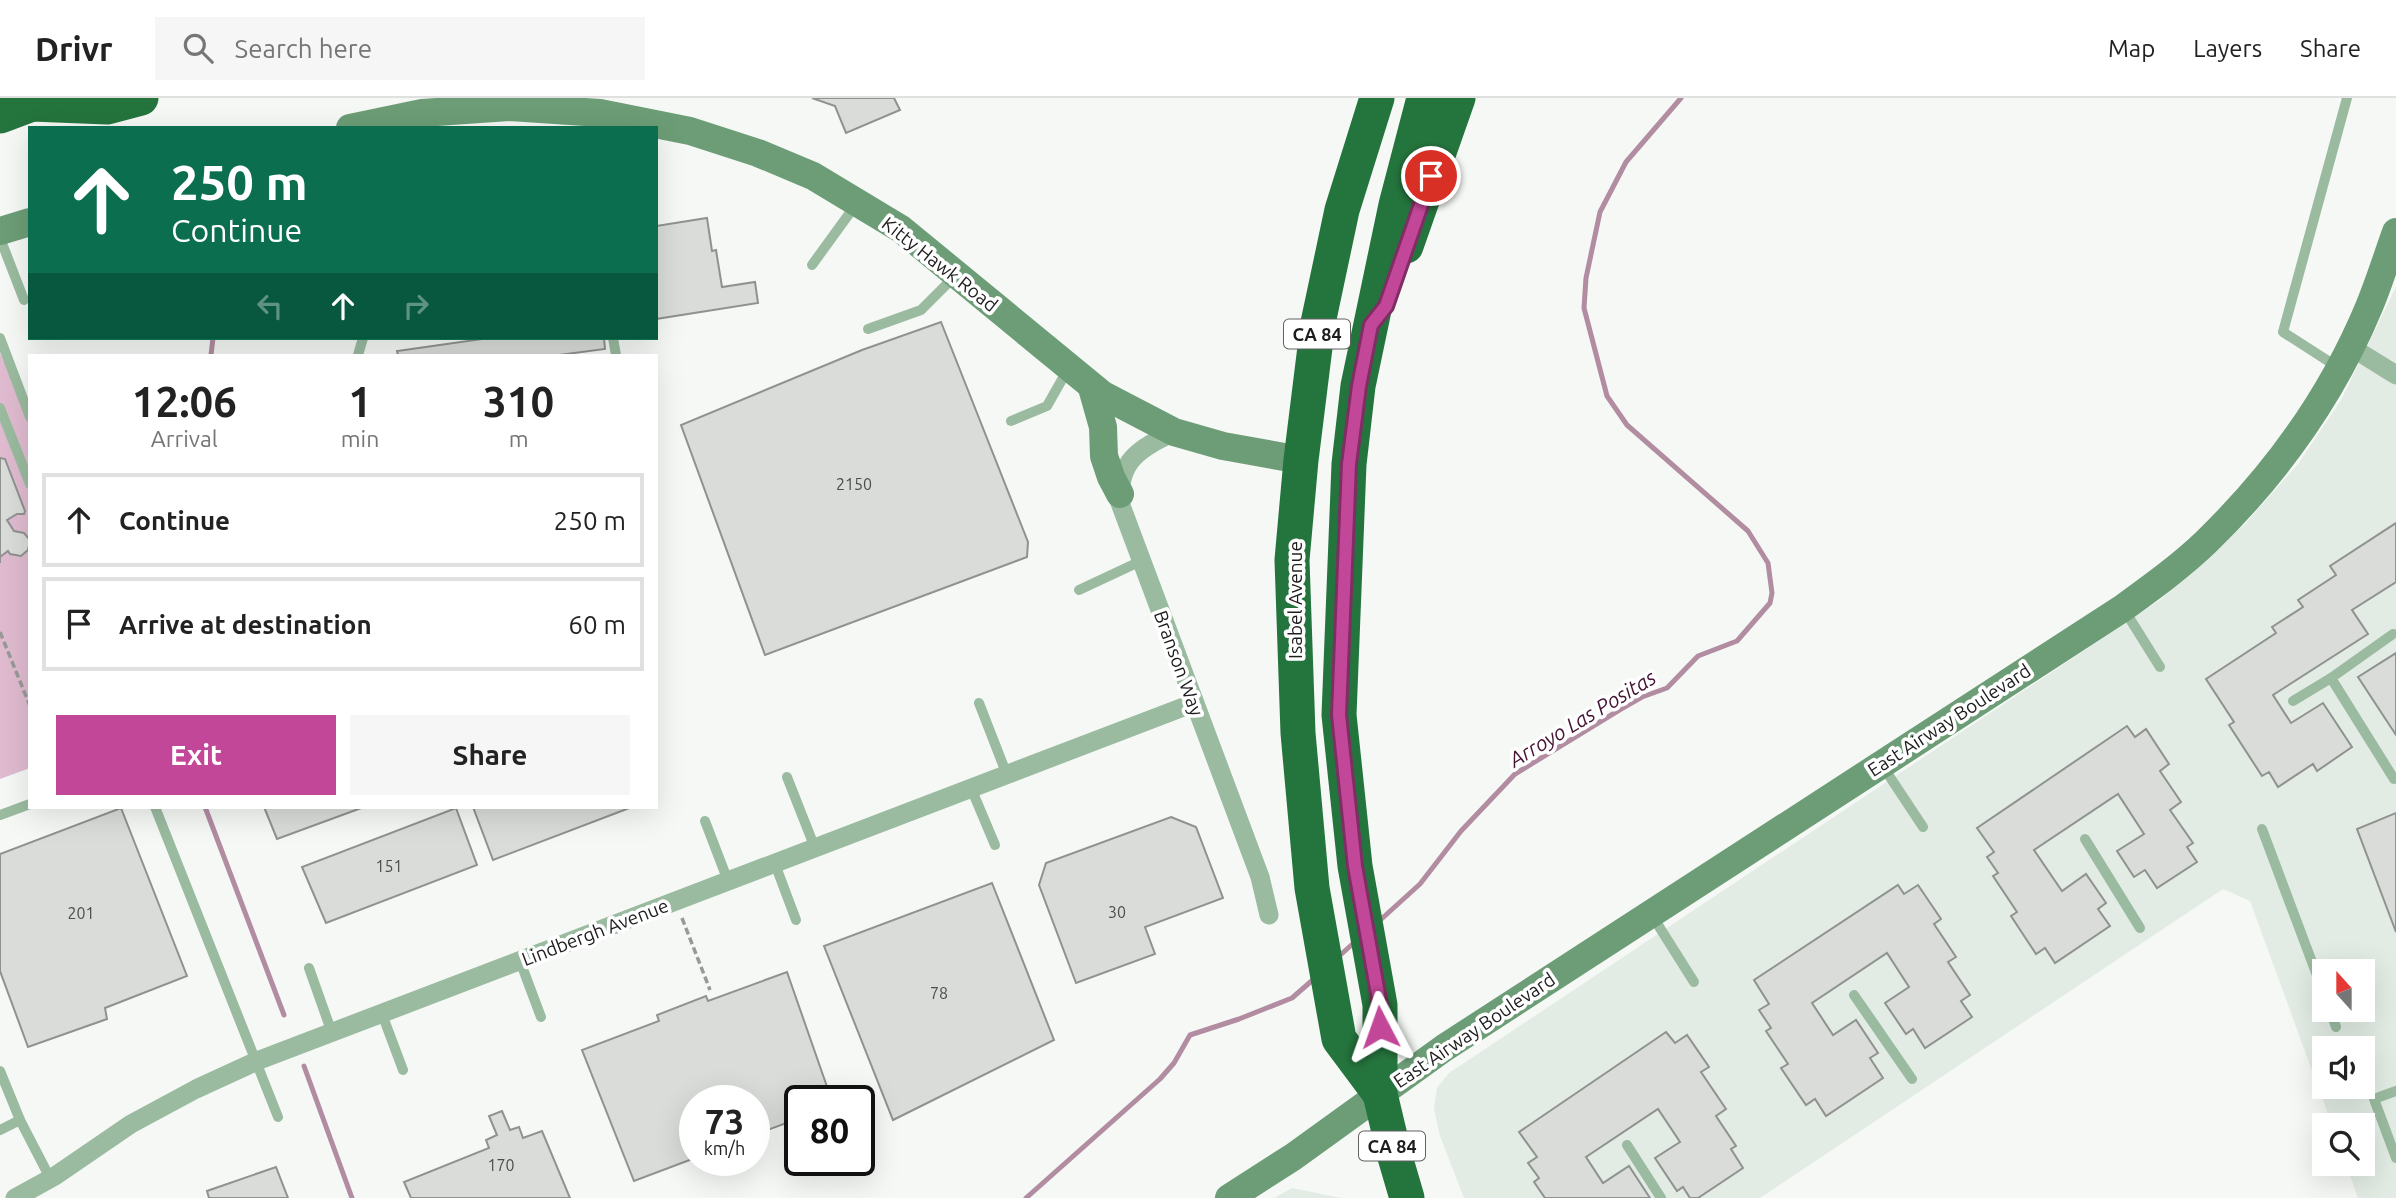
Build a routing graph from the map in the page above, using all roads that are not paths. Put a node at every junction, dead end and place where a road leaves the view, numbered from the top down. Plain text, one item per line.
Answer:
1 (141, 98) edge
2 (1377, 98) edge
3 (1424, 98) edge
4 (1458, 98) edge
5 (2347, 98) edge
6 (26, 106) edge
7 (420, 121) edge
8 (370, 126) edge
9 (858, 202) junction
10 (28, 223) edge
11 (0, 230) edge
12 (2396, 232) edge
13 (0, 238) edge
14 (812, 265) dead end
15 (957, 274) junction
16 (24, 300) dead end
17 (1371, 325) junction
18 (868, 329) dead end
19 (0, 338) edge
20 (2345, 358) junction
21 (1069, 368) junction
22 (2396, 375) edge
23 (1092, 388) junction
24 (0, 408) edge
25 (28, 413) edge
26 (1011, 421) dead end
27 (1174, 432) junction
28 (1301, 460) junction
29 (28, 479) edge
30 (1120, 494) junction
31 (1141, 561) junction
32 (1079, 590) dead end
33 (2123, 608) junction
34 (2393, 634) dead end
35 (2160, 667) dead end
36 (2330, 678) junction
37 (2293, 701) dead end
38 (979, 703) dead end
39 (1194, 703) junction
40 (1882, 764) junction
41 (1007, 775) junction
42 (787, 777) dead end
43 (2394, 779) dead end
44 (971, 788) junction
45 (28, 805) edge
46 (156, 809) edge
47 (0, 815) edge
48 (705, 821) dead end
49 (1923, 827) dead end
50 (2262, 828) dead end
51 (2085, 839) dead end
52 (995, 845) dead end
53 (815, 848) junction
54 (775, 864) junction
55 (728, 881) junction
56 (1651, 914) junction
57 (1269, 915) dead end
58 (796, 920) dead end
59 (2140, 928) dead end
60 (520, 961) junction
61 (2312, 962) edge
62 (309, 968) dead end
63 (1694, 982) dead end
64 (1854, 995) dead end
65 (382, 1014) junction
66 (541, 1017) dead end
67 (2334, 1022) edge
68 (2336, 1027) dead end
69 (332, 1033) junction
70 (257, 1061) junction
71 (403, 1070) dead end
72 (0, 1071) edge
73 (1912, 1079) dead end
74 (2396, 1091) edge
75 (1380, 1094) junction
76 (278, 1117) dead end
77 (20, 1120) junction
78 (0, 1130) edge
79 (2392, 1136) edge
80 (1627, 1145) dead end
81 (2396, 1158) edge
82 (50, 1178) junction
83 (15, 1198) edge
84 (1229, 1198) edge
85 (1408, 1198) edge
86 (1661, 1198) edge

1 - 6 highway
2 - 28 highway, Isabel Avenue / CA 84
3 - 17 highway, Isabel Avenue / CA 84
4 - 17 highway
5 - 20 lane
7 - 8 main road, Kitty Hawk Road
7 - 9 main road, Kitty Hawk Road
9 - 14 lane
9 - 15 main road, Kitty Hawk Road
10 - 11 main road
12 - 20 main road, East Airway Boulevard
13 - 16 lane
15 - 18 lane
15 - 21 main road, Kitty Hawk Road
17 - 75 highway, Isabel Avenue / CA 84
19 - 25 lane
20 - 22 street
20 - 33 main road, East Airway Boulevard
21 - 23 main road, Kitty Hawk Road
21 - 26 lane
23 - 27 main road, Kitty Hawk Road
23 - 30 main road
24 - 29 lane
27 - 28 main road, Kitty Hawk Road
27 - 30 street
28 - 75 highway, Isabel Avenue / CA 84
30 - 31 street, Branson Way
31 - 32 lane
31 - 39 street, Branson Way
33 - 35 lane
33 - 40 main road, East Airway Boulevard
34 - 36 lane
36 - 37 lane
36 - 43 lane
38 - 41 lane
39 - 41 street, Lindbergh Avenue
39 - 57 street, Branson Way
40 - 49 lane
40 - 56 main road, East Airway Boulevard
41 - 44 street, Lindbergh Avenue
42 - 53 lane
44 - 52 lane
44 - 53 street, Lindbergh Avenue
45 - 47 lane
46 - 70 lane
48 - 55 lane
50 - 61 lane
51 - 59 lane
53 - 54 street, Lindbergh Avenue
54 - 55 street, Lindbergh Avenue
54 - 58 lane
55 - 60 street, Lindbergh Avenue
56 - 63 lane
56 - 75 main road, East Airway Boulevard
60 - 65 street, Lindbergh Avenue
60 - 66 lane
62 - 69 lane
64 - 73 lane
65 - 69 street, Lindbergh Avenue
65 - 71 lane
67 - 68 lane
69 - 70 street, Lindbergh Avenue
70 - 76 lane
70 - 82 street, Lindbergh Avenue
72 - 77 lane
74 - 79 lane
75 - 84 main road, East Airway Boulevard
75 - 85 highway, Isabel Avenue / CA 84
77 - 78 lane
77 - 82 lane
79 - 81 lane
80 - 86 lane
82 - 83 street, Lindbergh Avenue

